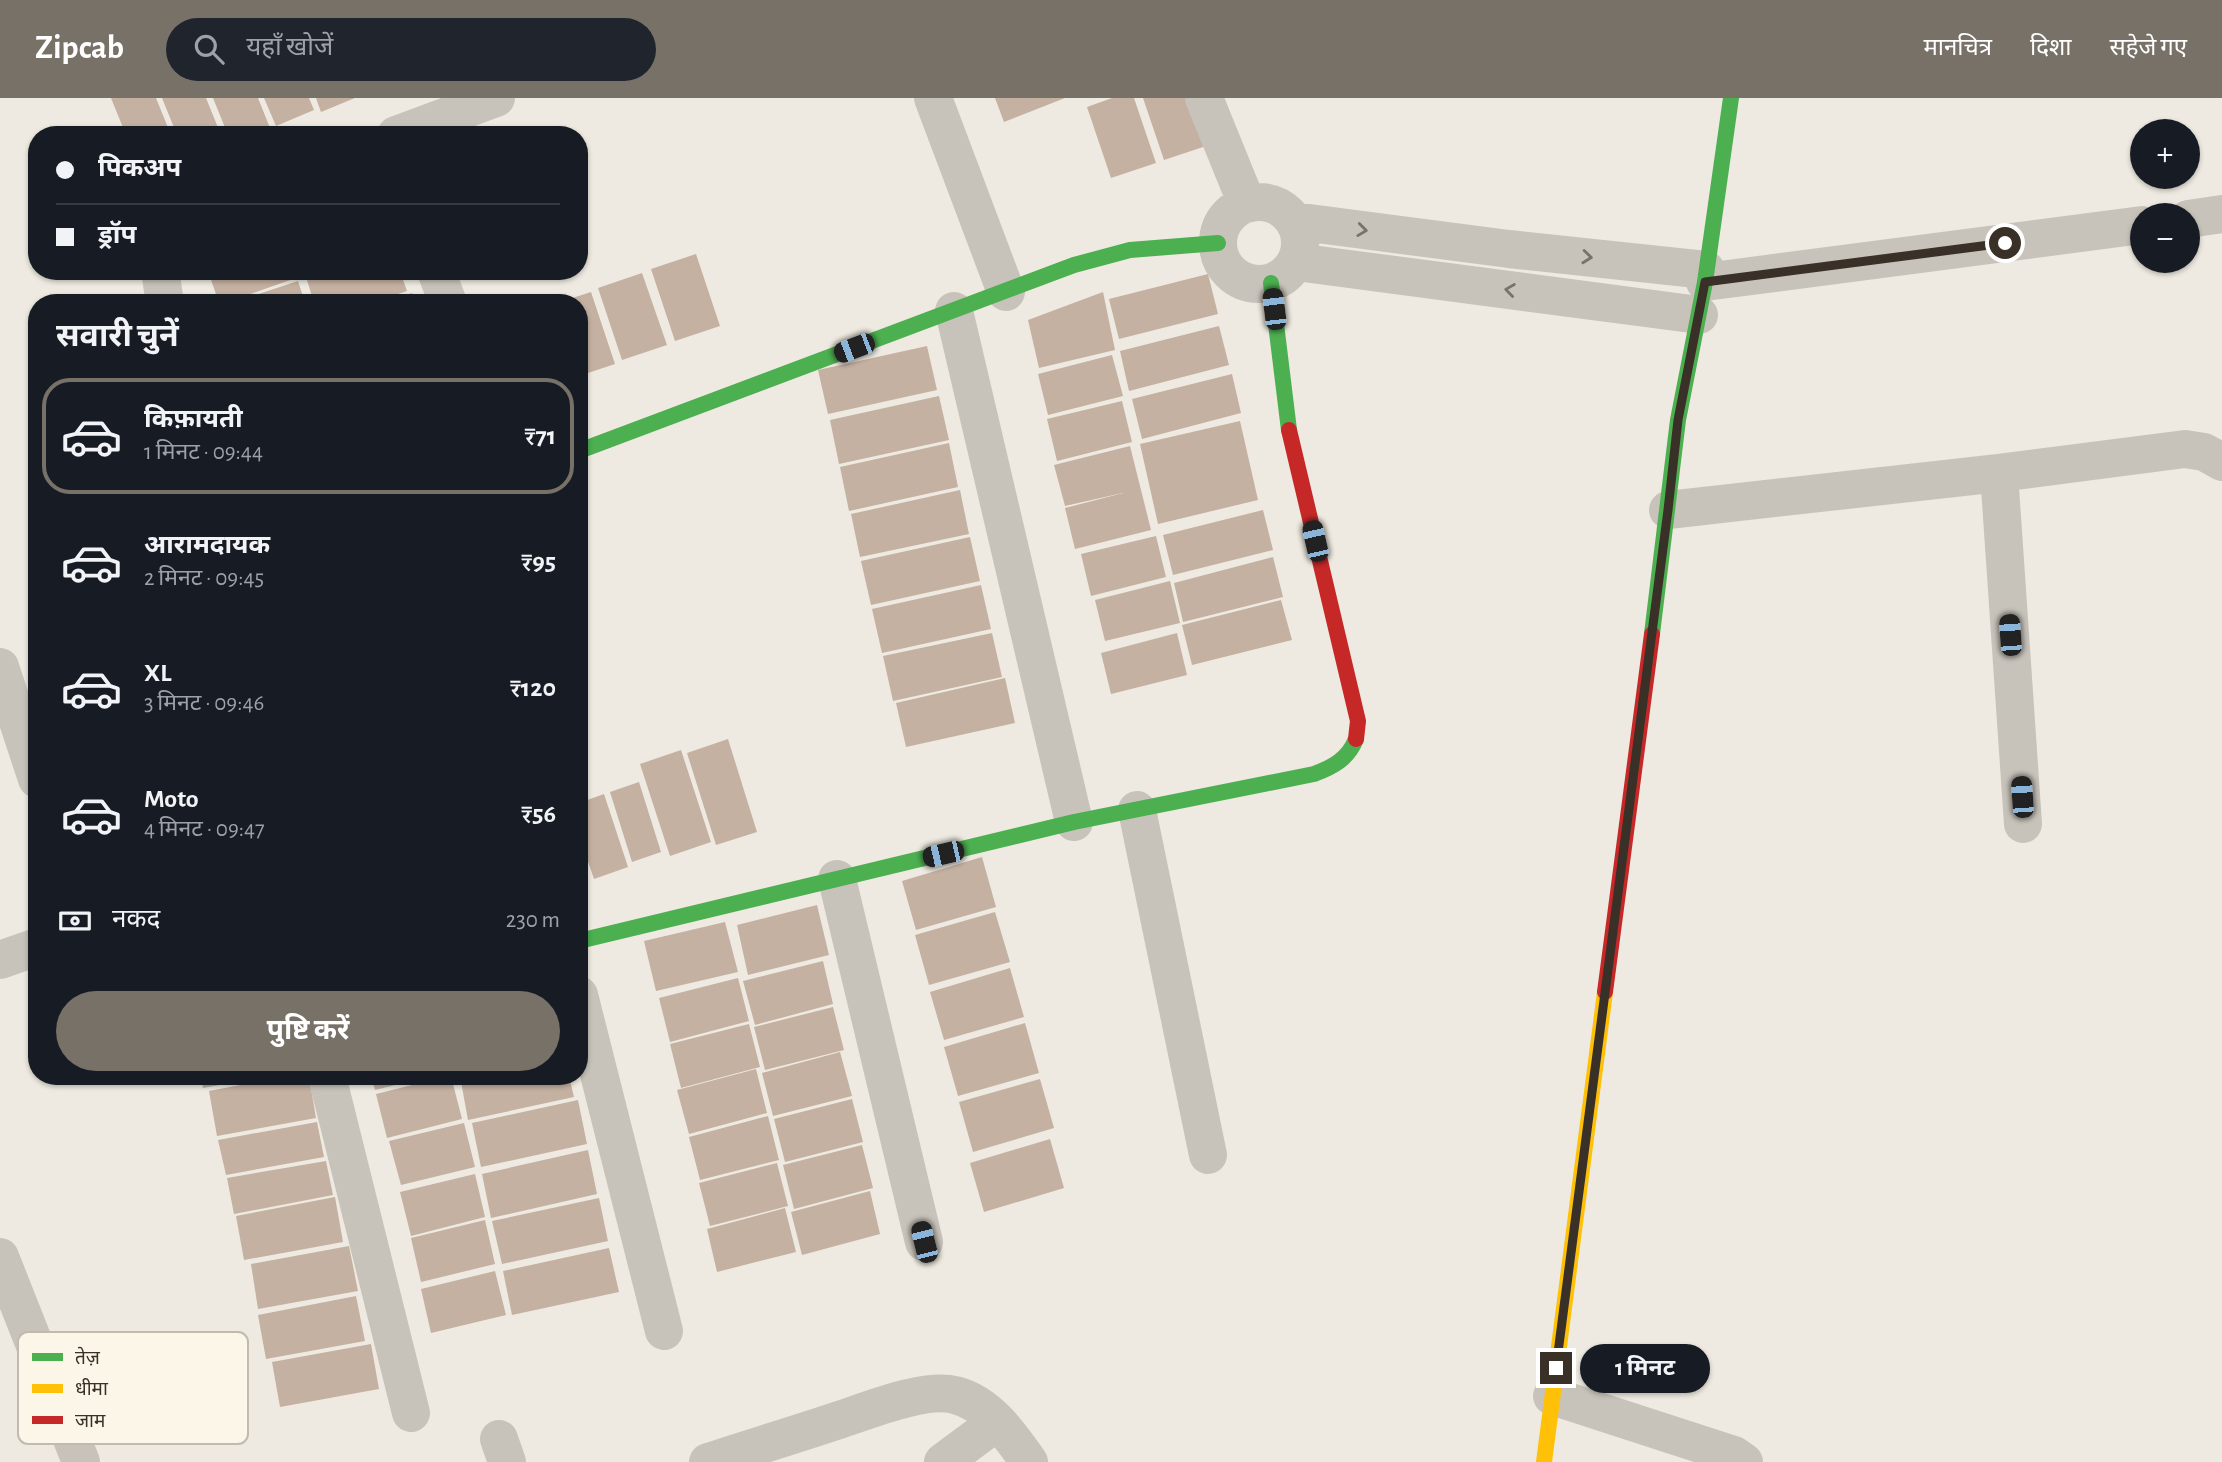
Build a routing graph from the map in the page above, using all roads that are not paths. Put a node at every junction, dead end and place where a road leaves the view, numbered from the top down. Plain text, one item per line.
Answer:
1 (496, 98) edge
2 (933, 98) edge
3 (1204, 98) edge
4 (1731, 98) edge
5 (420, 126) edge
6 (1247, 204) junction
7 (2222, 214) edge
8 (2200, 217) edge
9 (1294, 221) junction
10 (2130, 227) edge
11 (1218, 243) junction
12 (1284, 272) junction
13 (1703, 289) junction
14 (1006, 292) junction
15 (954, 311) junction
16 (588, 448) edge
17 (2222, 463) edge
18 (1999, 473) junction
19 (1668, 510) junction
20 (0, 667) edge
21 (28, 752) edge
22 (1137, 810) junction
23 (1074, 822) junction
24 (2023, 824) dead end
25 (837, 879) junction
26 (588, 939) edge
27 (28, 950) edge
28 (0, 961) edge
29 (588, 1031) edge
30 (329, 1085) edge
31 (1208, 1155) dead end
32 (924, 1242) dead end
33 (0, 1257) edge
34 (664, 1331) dead end
35 (30, 1332) edge
36 (1552, 1396) junction
37 (411, 1413) dead end
38 (75, 1444) edge
39 (1015, 1444) edge
40 (82, 1462) edge
41 (708, 1462) edge
42 (943, 1462) edge
43 (1544, 1462) edge
44 (1744, 1462) edge

1 - 5 street
2 - 14 street
3 - 6 street
4 - 13 street
6 - 9 street
6 - 11 street
7 - 8 street
9 - 12 street
9 -> 13 street
10 - 13 street
11 - 12 street
11 - 14 street
13 -> 12 street
12 - 22 street
13 - 19 street
14 - 15 street
15 - 16 street
15 - 23 street
17 - 18 street
18 - 19 street
18 - 24 street
19 - 36 street
20 - 21 street
22 - 23 street
22 - 31 street
23 - 25 street
25 - 26 street
25 - 32 street
27 - 28 street
29 - 34 street
30 - 37 street
33 - 35 street
36 - 43 street
36 - 44 street
38 - 40 street
39 - 41 street
39 - 42 street

